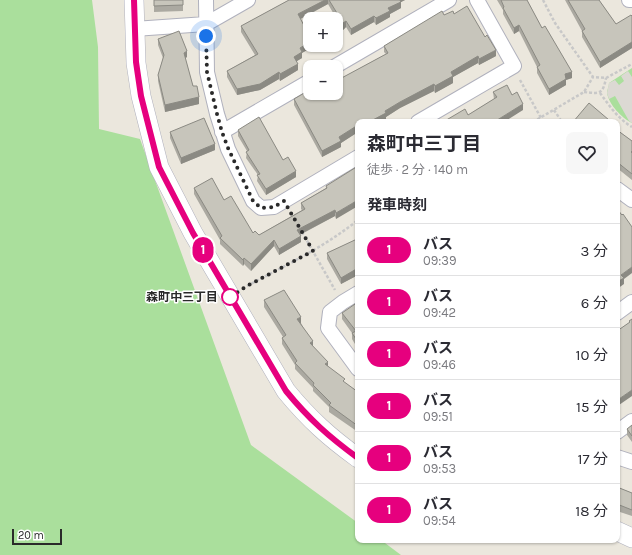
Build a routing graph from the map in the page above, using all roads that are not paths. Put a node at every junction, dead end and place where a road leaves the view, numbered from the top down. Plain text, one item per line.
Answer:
1 (134, 0) edge
2 (206, 0) edge
3 (248, 0) edge
4 (449, 0) edge
5 (477, 0) edge
6 (206, 24) junction
7 (134, 29) junction
8 (343, 62) edge
9 (303, 85) edge
10 (423, 119) edge
11 (222, 132) junction
12 (355, 159) edge
13 (620, 191) edge
14 (632, 200) edge
15 (355, 295) edge
16 (632, 302) edge
17 (620, 311) edge
18 (355, 365) edge
19 (632, 420) edge
20 (620, 430) edge
21 (355, 456) edge
22 (620, 458) edge
23 (632, 462) edge
24 (620, 532) edge
25 (632, 538) edge

1 - 7 street
2 - 6 street
3 - 6 street
4 - 8 street
5 - 10 street
6 - 7 street
6 - 11 street
7 - 21 street
9 - 11 street
11 - 12 street
13 - 14 street
15 - 18 street
16 - 17 street
19 - 20 street
22 - 23 street
24 - 25 street

